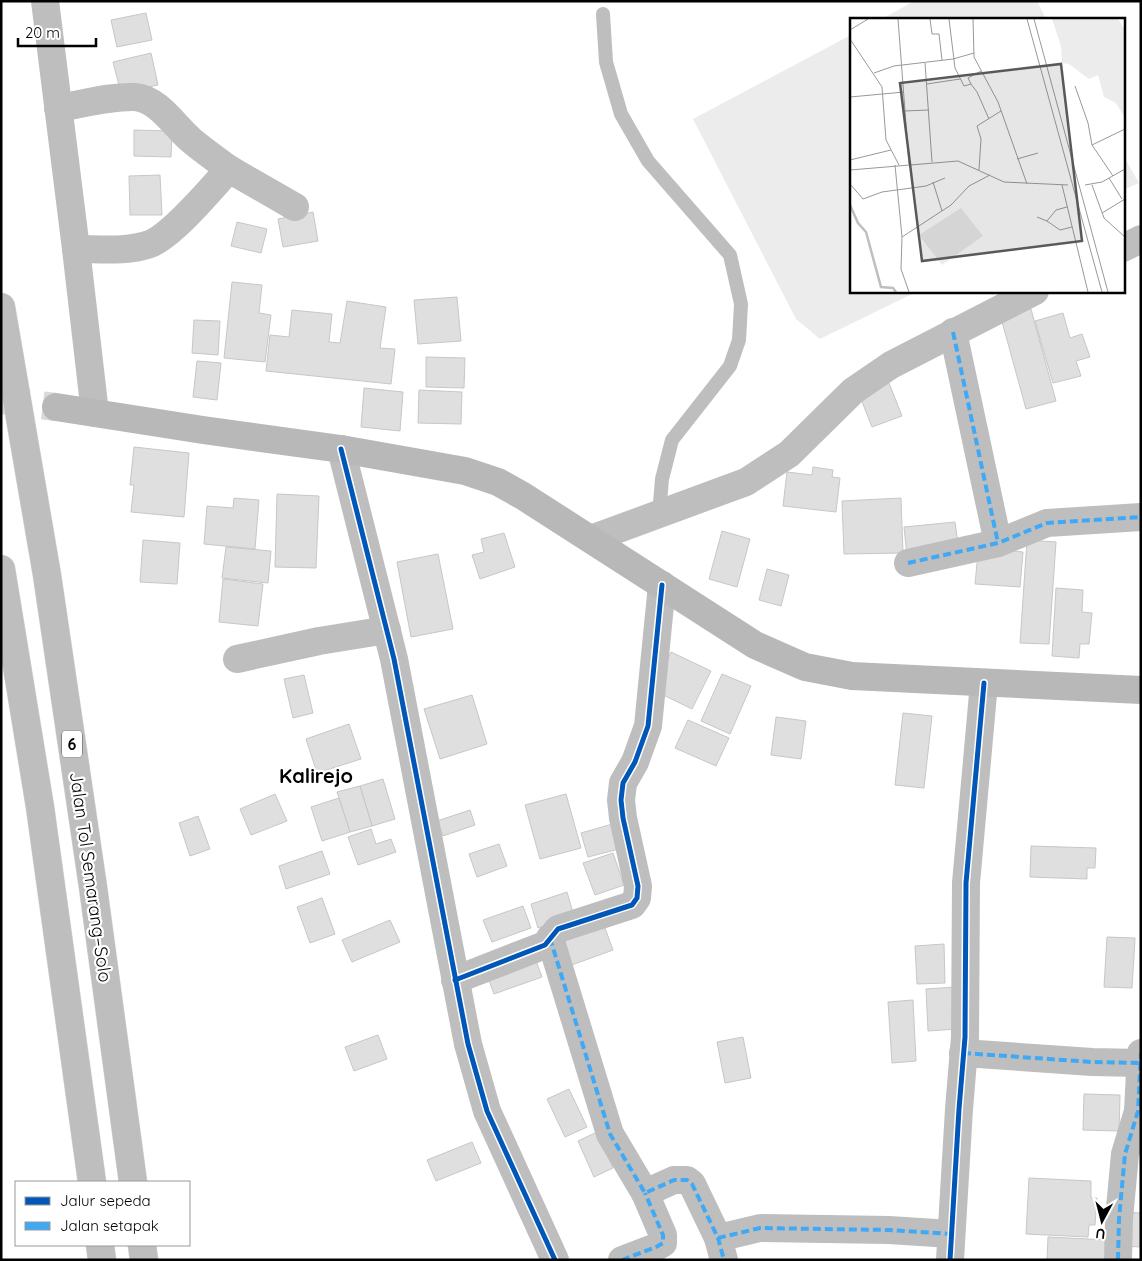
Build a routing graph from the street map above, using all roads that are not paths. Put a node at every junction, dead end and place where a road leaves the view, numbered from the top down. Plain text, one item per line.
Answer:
1 (45, 1) edge
2 (604, 14) dead end
3 (58, 108) junction
4 (229, 169) junction
5 (295, 207) dead end
6 (1141, 239) edge
7 (1124, 248) edge
8 (76, 250) junction
9 (1033, 292) edge
10 (1, 307) edge
11 (953, 332) junction
12 (56, 407) tunnel mouth
13 (95, 413) junction
14 (341, 449) junction
15 (659, 515) junction
16 (1141, 517) edge
17 (591, 540) junction
18 (998, 543) junction
19 (908, 563) dead end
20 (1, 569) edge
21 (662, 585) junction
22 (387, 630) junction
23 (237, 659) dead end
24 (984, 683) junction
25 (1141, 690) edge
26 (550, 938) junction
27 (455, 980) junction
28 (963, 1053) junction
29 (1140, 1058) edge
30 (92, 1181) edge
31 (133, 1181) edge
32 (645, 1194) junction
33 (1131, 1198) edge
34 (100, 1246) edge
35 (142, 1246) edge
36 (950, 1247) edge
37 (721, 1249) edge
38 (102, 1260) edge
39 (144, 1260) edge
40 (555, 1260) edge
41 (622, 1260) edge
42 (1118, 1260) edge

1 - 3 main road
2 - 15 lane
3 - 4 main road
3 - 8 main road
4 - 5 main road
4 - 8 main road
6 - 7 main road
8 - 13 main road
9 - 11 main road
10 - 31 main road, Jalan Tol Semarang–Solo / 6
11 - 15 main road
11 - 18 main road
12 - 13 main road
13 - 14 main road
14 - 17 main road
14 - 22 main road
15 - 17 main road
16 - 18 main road
17 - 21 main road
18 - 19 main road
20 - 30 main road
21 - 24 main road
21 - 26 main road
22 - 23 main road
22 - 27 main road
24 - 25 main road
24 - 28 main road
26 - 27 main road
26 - 32 main road
27 - 40 main road
28 - 29 main road
28 - 36 main road
29 - 33 main road
32 - 37 main road
32 - 41 main road
33 - 42 main road
34 - 38 main road
35 - 39 main road
36 - 37 main road

